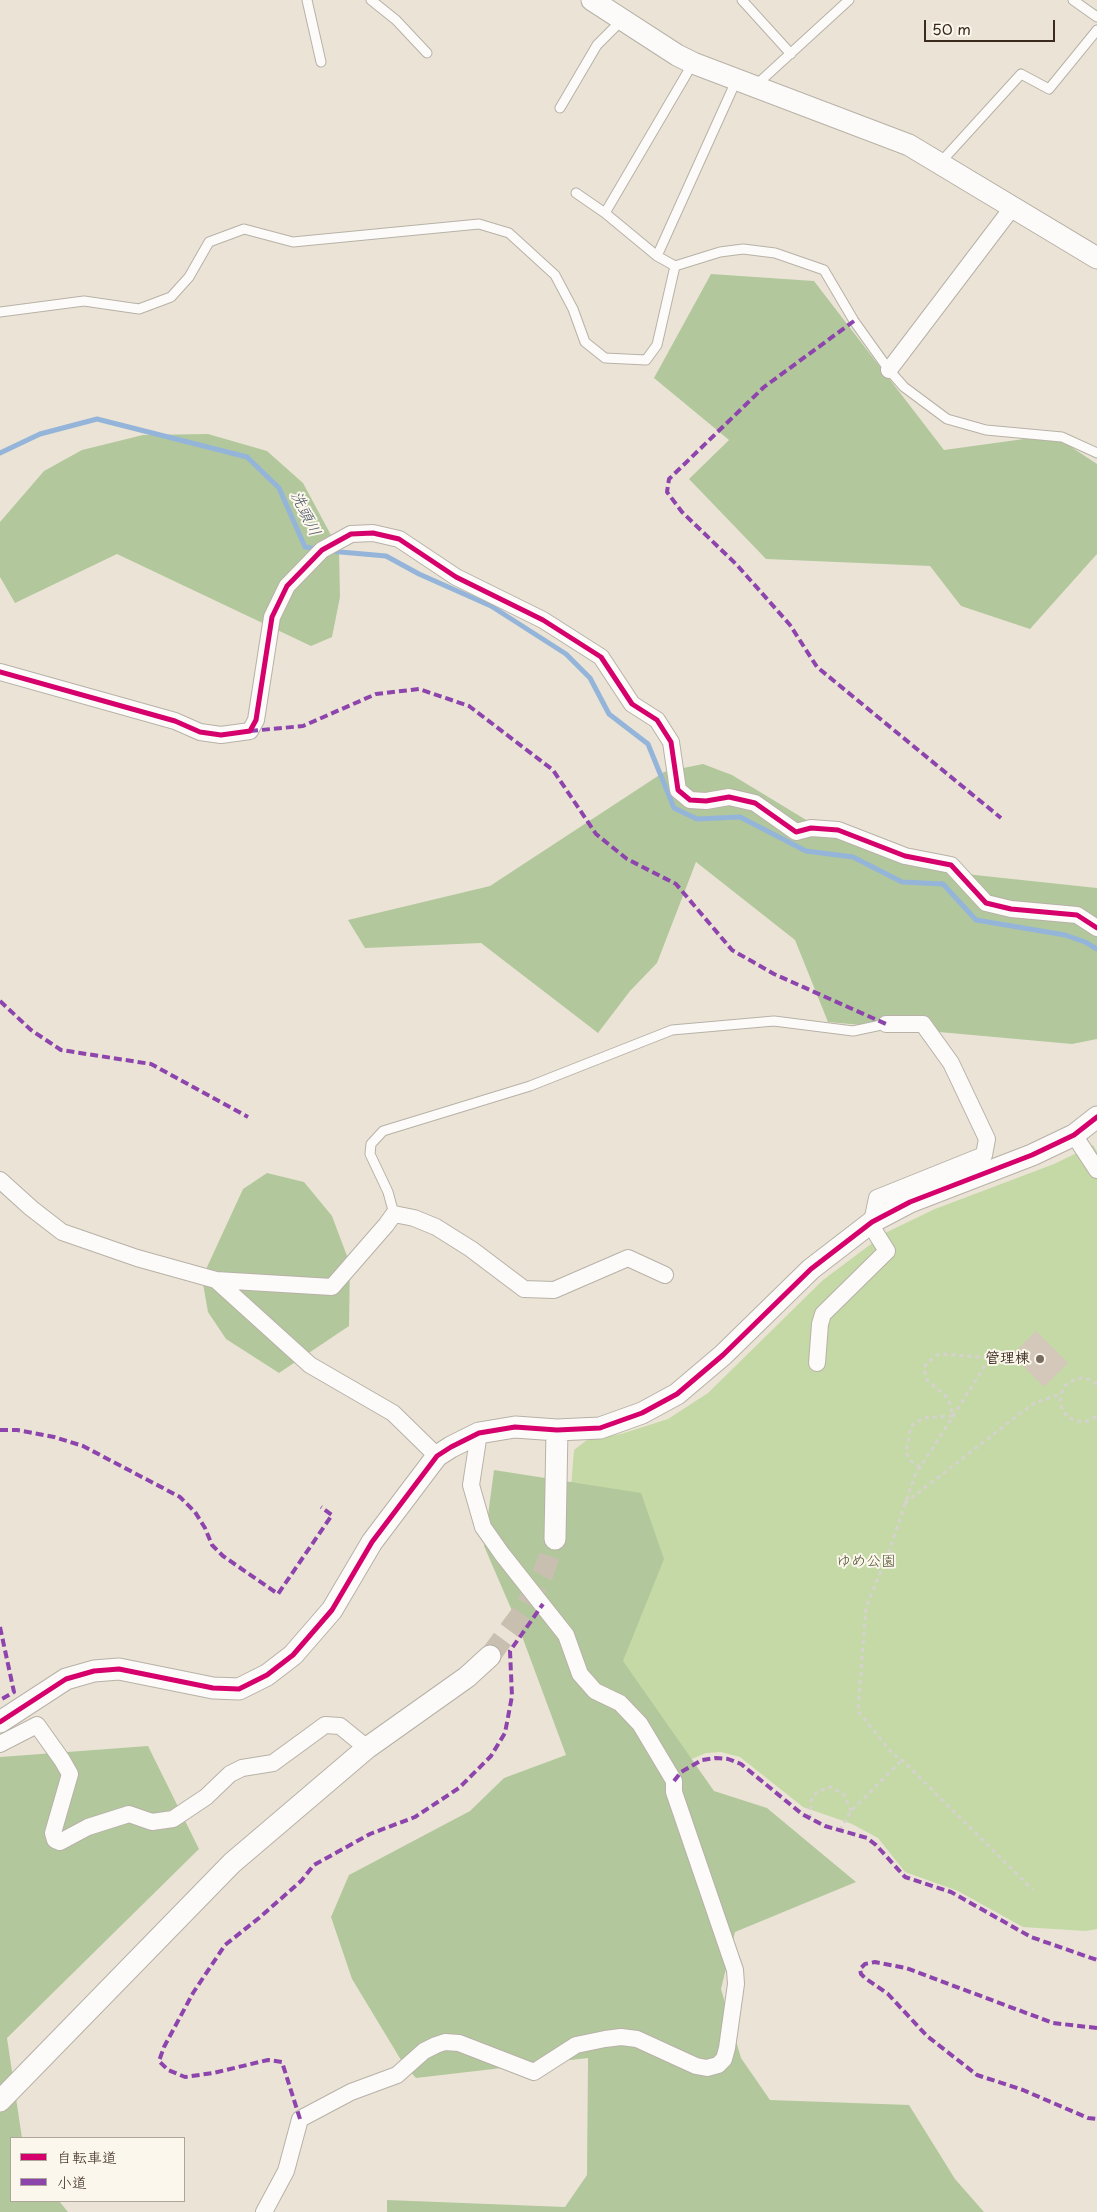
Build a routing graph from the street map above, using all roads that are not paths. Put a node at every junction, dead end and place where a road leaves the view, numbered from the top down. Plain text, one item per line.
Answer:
1 (307, 0) edge
2 (371, 0) edge
3 (592, 0) edge
4 (742, 0) edge
5 (849, 0) edge
6 (1073, 0) edge
7 (1097, 17) edge
8 (622, 20) junction
9 (1097, 30) edge
10 (426, 53) dead end
11 (791, 54) junction
12 (321, 62) dead end
13 (693, 63) junction
14 (746, 83) junction
15 (560, 108) dead end
16 (940, 163) junction
17 (576, 193) dead end
18 (1012, 208) junction
19 (605, 213) junction
20 (657, 256) junction
21 (1097, 258) edge
22 (675, 266) junction
23 (0, 312) edge
24 (889, 370) junction
25 (1097, 453) edge
26 (0, 672) edge
27 (1097, 928) edge
28 (886, 1024) joint
29 (1097, 1117) edge
30 (1074, 1135) junction
31 (1097, 1170) edge
32 (0, 1180) edge
33 (394, 1214) junction
34 (871, 1223) junction
35 (665, 1276) dead end
36 (216, 1280) junction
37 (817, 1363) dead end
38 (557, 1430) junction
39 (479, 1433) junction
40 (437, 1456) junction
41 (555, 1539) tunnel mouth
42 (490, 1656) tunnel mouth
43 (0, 1722) edge
44 (0, 1744) edge
45 (367, 1748) junction
46 (0, 2101) edge
47 (264, 2212) edge

1 - 12 lane
2 - 10 lane
3 - 8 street
4 - 11 lane
5 - 11 lane
6 - 7 lane
8 - 13 street
8 - 15 lane
9 - 16 lane
11 - 14 lane
13 - 14 street
13 - 19 lane
14 - 16 street
14 - 20 lane
16 - 18 street
17 - 19 lane
18 - 21 street
18 - 24 street
19 - 20 lane
20 - 22 lane
22 - 23 lane
22 - 24 lane
24 - 25 lane
26 - 27 street
28 - 33 lane
28 - 34 street
29 - 30 street
30 - 31 street
30 - 34 street
32 - 36 street
33 - 35 street
33 - 36 street
34 - 37 street
34 - 38 street
36 - 40 street
38 - 39 street
38 - 41 street
39 - 40 street
39 - 47 street
40 - 43 street
42 - 45 street
44 - 45 street
45 - 46 street

